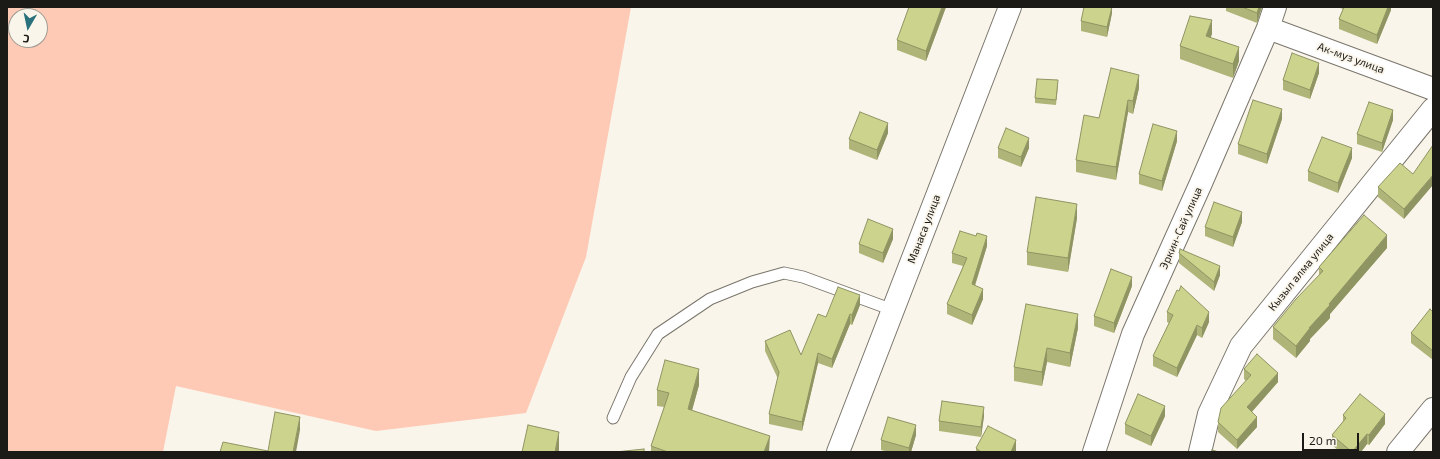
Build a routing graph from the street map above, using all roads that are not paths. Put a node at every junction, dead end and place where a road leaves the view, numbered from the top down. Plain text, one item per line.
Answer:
1 (1010, 7) edge
2 (1275, 7) edge
3 (1268, 28) junction
4 (1433, 89) edge
5 (1433, 108) edge
6 (893, 310) junction
7 (1433, 410) edge
8 (613, 418) dead end
9 (838, 452) edge
10 (1094, 452) edge
11 (1200, 452) edge
12 (1398, 452) edge

1 - 6 street, Манаса улица
2 - 3 street, Эркин-Сай улица
3 - 4 street, Ак-муз улица
3 - 10 street, Эркин-Сай улица
5 - 11 street, Кызыл алма улица
6 - 8 lane
6 - 9 street, Манаса улица
7 - 12 street

